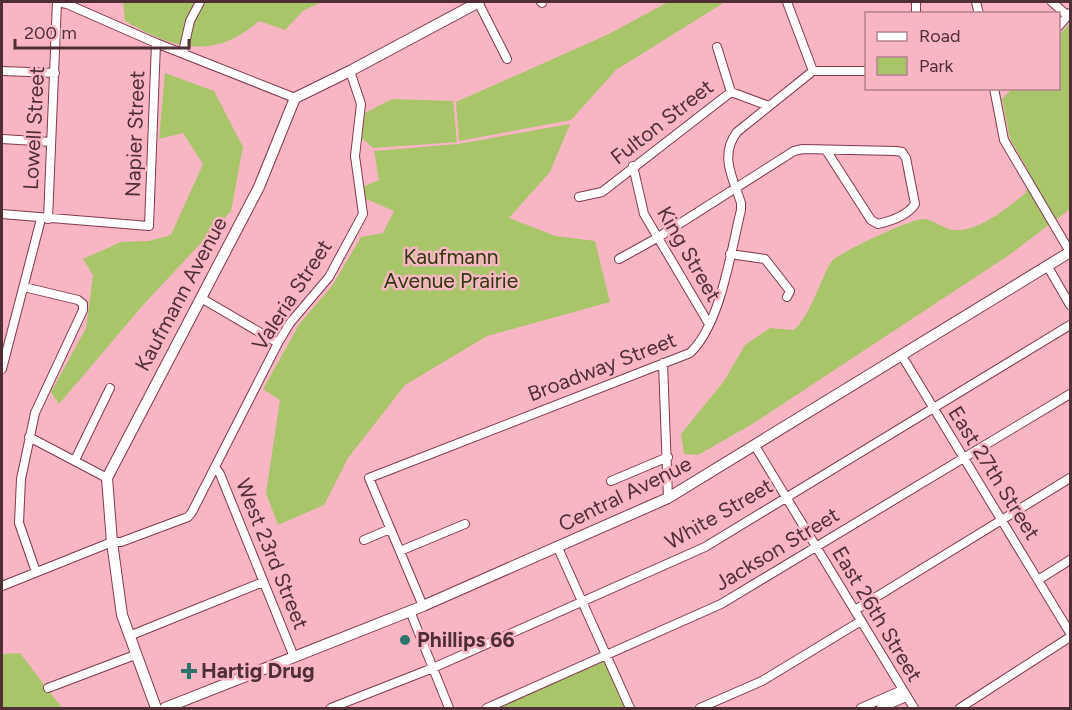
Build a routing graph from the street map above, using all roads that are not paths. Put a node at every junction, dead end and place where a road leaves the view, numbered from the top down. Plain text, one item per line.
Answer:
1 (57, 2) edge
2 (200, 2) edge
3 (478, 2) edge
4 (787, 2) edge
5 (1052, 2) edge
6 (1069, 14) edge
7 (156, 43) junction
8 (717, 47) dead end
9 (183, 52) junction
10 (507, 59) dead end
11 (2, 71) edge
12 (813, 71) junction
13 (865, 71) edge
14 (350, 72) junction
15 (55, 73) junction
16 (730, 92) junction
17 (995, 92) edge
18 (296, 98) junction
19 (769, 106) junction
20 (2, 139) edge
21 (51, 142) junction
22 (826, 150) junction
23 (633, 166) junction
24 (736, 188) junction
25 (579, 197) dead end
26 (2, 214) edge
27 (45, 219) junction
28 (657, 238) junction
29 (1071, 252) edge
30 (730, 254) junction
31 (619, 259) dead end
32 (1048, 267) junction
33 (24, 287) junction
34 (787, 297) dead end
35 (201, 298) junction
36 (1071, 305) edge
37 (709, 324) junction
38 (1071, 325) edge
39 (278, 343) junction
40 (902, 356) junction
41 (2, 362) edge
42 (663, 363) junction
43 (110, 388) dead end
44 (1071, 394) edge
45 (933, 407) junction
46 (29, 437) junction
47 (755, 446) junction
48 (963, 456) junction
49 (668, 457) junction
50 (75, 460) junction
51 (215, 467) junction
52 (107, 478) junction
53 (1071, 478) edge
54 (610, 481) dead end
55 (784, 497) junction
56 (669, 498) junction
57 (1000, 518) junction
58 (465, 524) dead end
59 (390, 529) junction
60 (364, 540) dead end
61 (112, 542) junction
62 (558, 548) junction
63 (815, 548) junction
64 (400, 551) junction
65 (1071, 560) edge
66 (36, 572) junction
67 (1038, 580) junction
68 (263, 582) junction
69 (2, 586) edge
70 (583, 602) junction
71 (423, 606) junction
72 (855, 610) junction
73 (410, 611) junction
74 (861, 621) junction
75 (1071, 635) edge
76 (129, 636) junction
77 (135, 655) junction
78 (606, 656) junction
79 (294, 657) junction
80 (433, 668) junction
81 (48, 688) dead end
82 (904, 694) junction
83 (156, 708) edge
84 (165, 708) edge
85 (331, 708) edge
86 (448, 708) edge
87 (487, 708) edge
88 (630, 708) edge
89 (700, 708) edge
90 (861, 708) edge
91 (881, 708) edge
92 (914, 708) edge
93 (960, 708) edge

1 - 7 street
1 - 15 street, Lowell Street
2 - 9 street
3 - 10 street
3 - 14 main road
4 - 12 street
5 - 6 street
7 - 9 street
7 - 27 street, Napier Street
8 - 16 street
9 - 18 street
11 - 15 street
12 - 13 street
12 - 19 street, Broadway Street
14 - 18 main road
14 - 39 street, Valeria Street
15 - 21 street, Lowell Street
16 - 19 street, Fulton Street
16 - 23 street, Fulton Street
17 - 29 street
18 - 35 main road, Kaufmann Avenue
19 - 24 street, Broadway Street
20 - 21 street
21 - 27 street, Lowell Street
22 - 22 street
22 - 24 street
23 - 25 street, Fulton Street
23 - 28 street, King Street
24 - 28 street
24 - 30 street, Broadway Street
26 - 27 street
27 - 33 street, Lowell Street
28 - 31 street
28 - 37 street, King Street
29 - 32 main road, Central Avenue
30 - 34 street
30 - 37 street, Broadway Street
32 - 36 street
32 - 40 main road, Central Avenue
33 - 41 street, Lowell Street
33 - 46 street
35 - 39 street
35 - 52 main road, Kaufmann Avenue
37 - 42 street, Broadway Street
38 - 45 street, White Street
39 - 51 street, Valeria Street
40 - 45 street, East 27th Street
40 - 47 main road, Central Avenue
42 - 49 street
42 - 59 street, Broadway Street
43 - 50 street
44 - 48 street, Jackson Street
45 - 48 street, East 27th Street
45 - 55 street, White Street
46 - 50 street
46 - 66 street
47 - 55 street, East 26th Street
47 - 56 main road, Central Avenue
48 - 57 street, East 27th Street
48 - 63 street, Jackson Street
49 - 54 street
49 - 56 street
50 - 52 street
51 - 61 street, Valeria Street
51 - 68 street, West 23rd Street
52 - 61 main road
53 - 57 street
55 - 63 street, East 26th Street
55 - 70 street, White Street
56 - 62 main road, Central Avenue
57 - 67 street, East 27th Street
57 - 72 street
58 - 64 street
59 - 60 street
59 - 64 street
61 - 66 street, Valeria Street
61 - 76 main road
62 - 70 street
62 - 71 main road, Central Avenue
63 - 72 street, East 26th Street
63 - 78 street, Jackson Street
64 - 71 street
65 - 67 street
66 - 69 street, Valeria Street
67 - 75 street, East 27th Street
68 - 76 street
68 - 79 street, West 23rd Street
70 - 78 street
70 - 80 street, White Street
71 - 73 main road, Central Avenue
72 - 74 street, East 26th Street
73 - 79 main road, Central Avenue
73 - 80 street
74 - 82 street, East 26th Street
74 - 89 street
75 - 93 street
76 - 77 main road
77 - 81 street
77 - 83 main road
78 - 87 street, Jackson Street
78 - 88 street
79 - 84 main road, Central Avenue
80 - 85 street, White Street
80 - 86 street
82 - 90 street
82 - 91 street
82 - 92 street, East 26th Street

